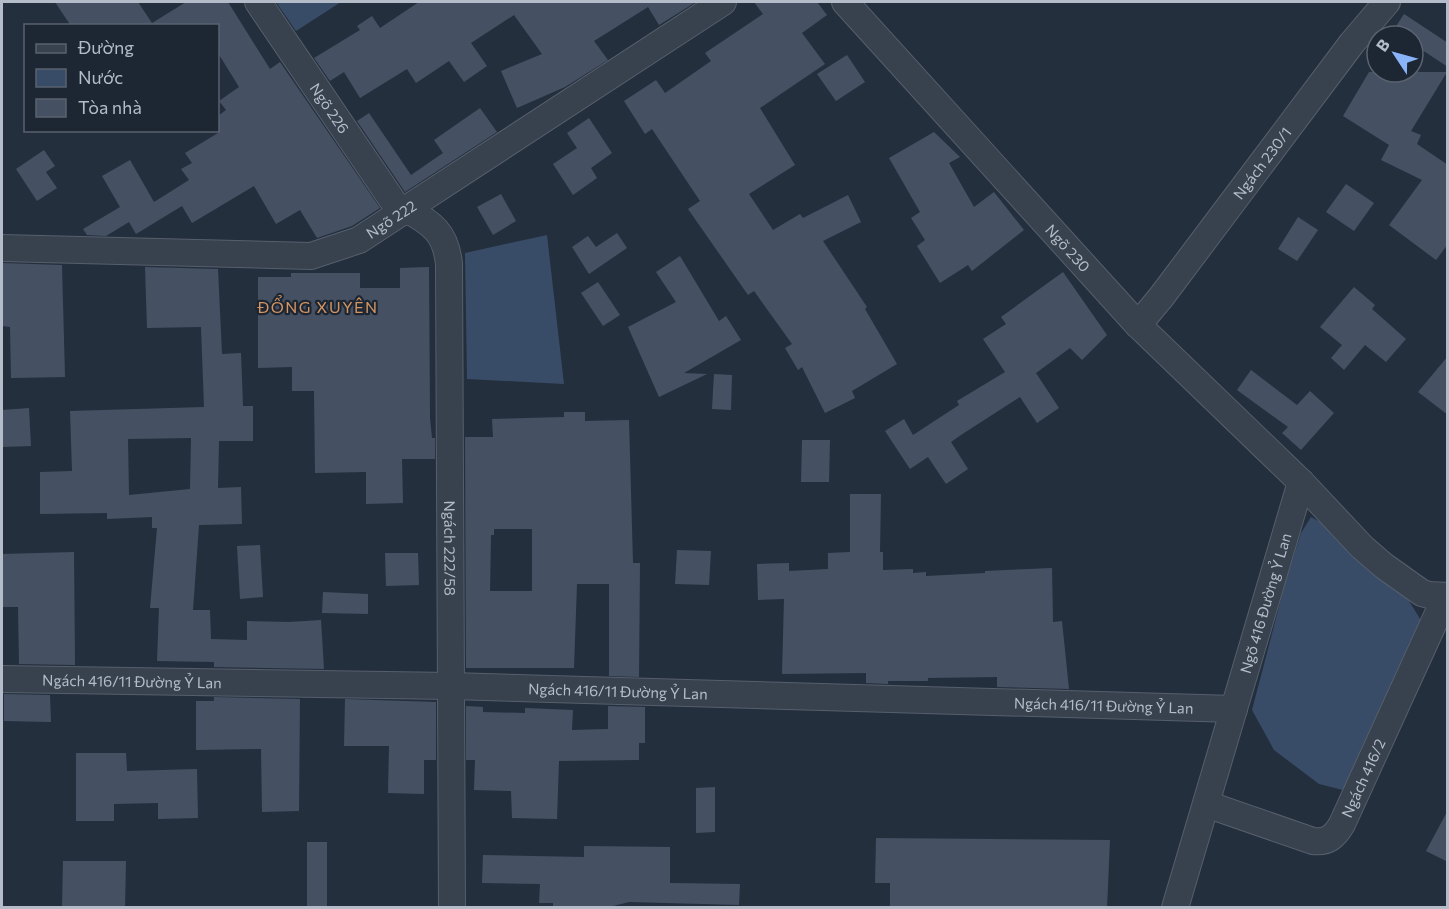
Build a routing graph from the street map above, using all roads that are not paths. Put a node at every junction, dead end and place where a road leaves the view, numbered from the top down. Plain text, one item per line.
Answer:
1 (258, 2) edge
2 (723, 2) edge
3 (844, 2) edge
4 (1387, 2) edge
5 (404, 211) junction
6 (2, 248) edge
7 (1138, 325) junction
8 (1301, 482) junction
9 (1447, 596) edge
10 (2, 679) edge
11 (451, 686) junction
12 (1234, 709) junction
13 (1206, 804) junction
14 (452, 908) edge
15 (1176, 908) edge

1 - 5 street, Ngõ 226
2 - 5 street, Ngõ 222
3 - 7 street, Ngõ 230
4 - 7 street, Ngách 230/1
5 - 6 street, Ngõ 222
5 - 11 street, Ngách 222/58
7 - 8 street, Ngõ 230
8 - 9 street
8 - 12 street, Ngõ 416 Đường Ỷ Lan
9 - 13 street, Ngách 416/2
10 - 11 street, Ngách 416/11 Đường Ỷ Lan
11 - 12 street, Ngách 416/11 Đường Ỷ Lan
11 - 14 street, Ngách 222/58
12 - 13 street, Ngõ 416 Đường Ỷ Lan
13 - 15 street, Ngõ 416 Đường Ỷ Lan

